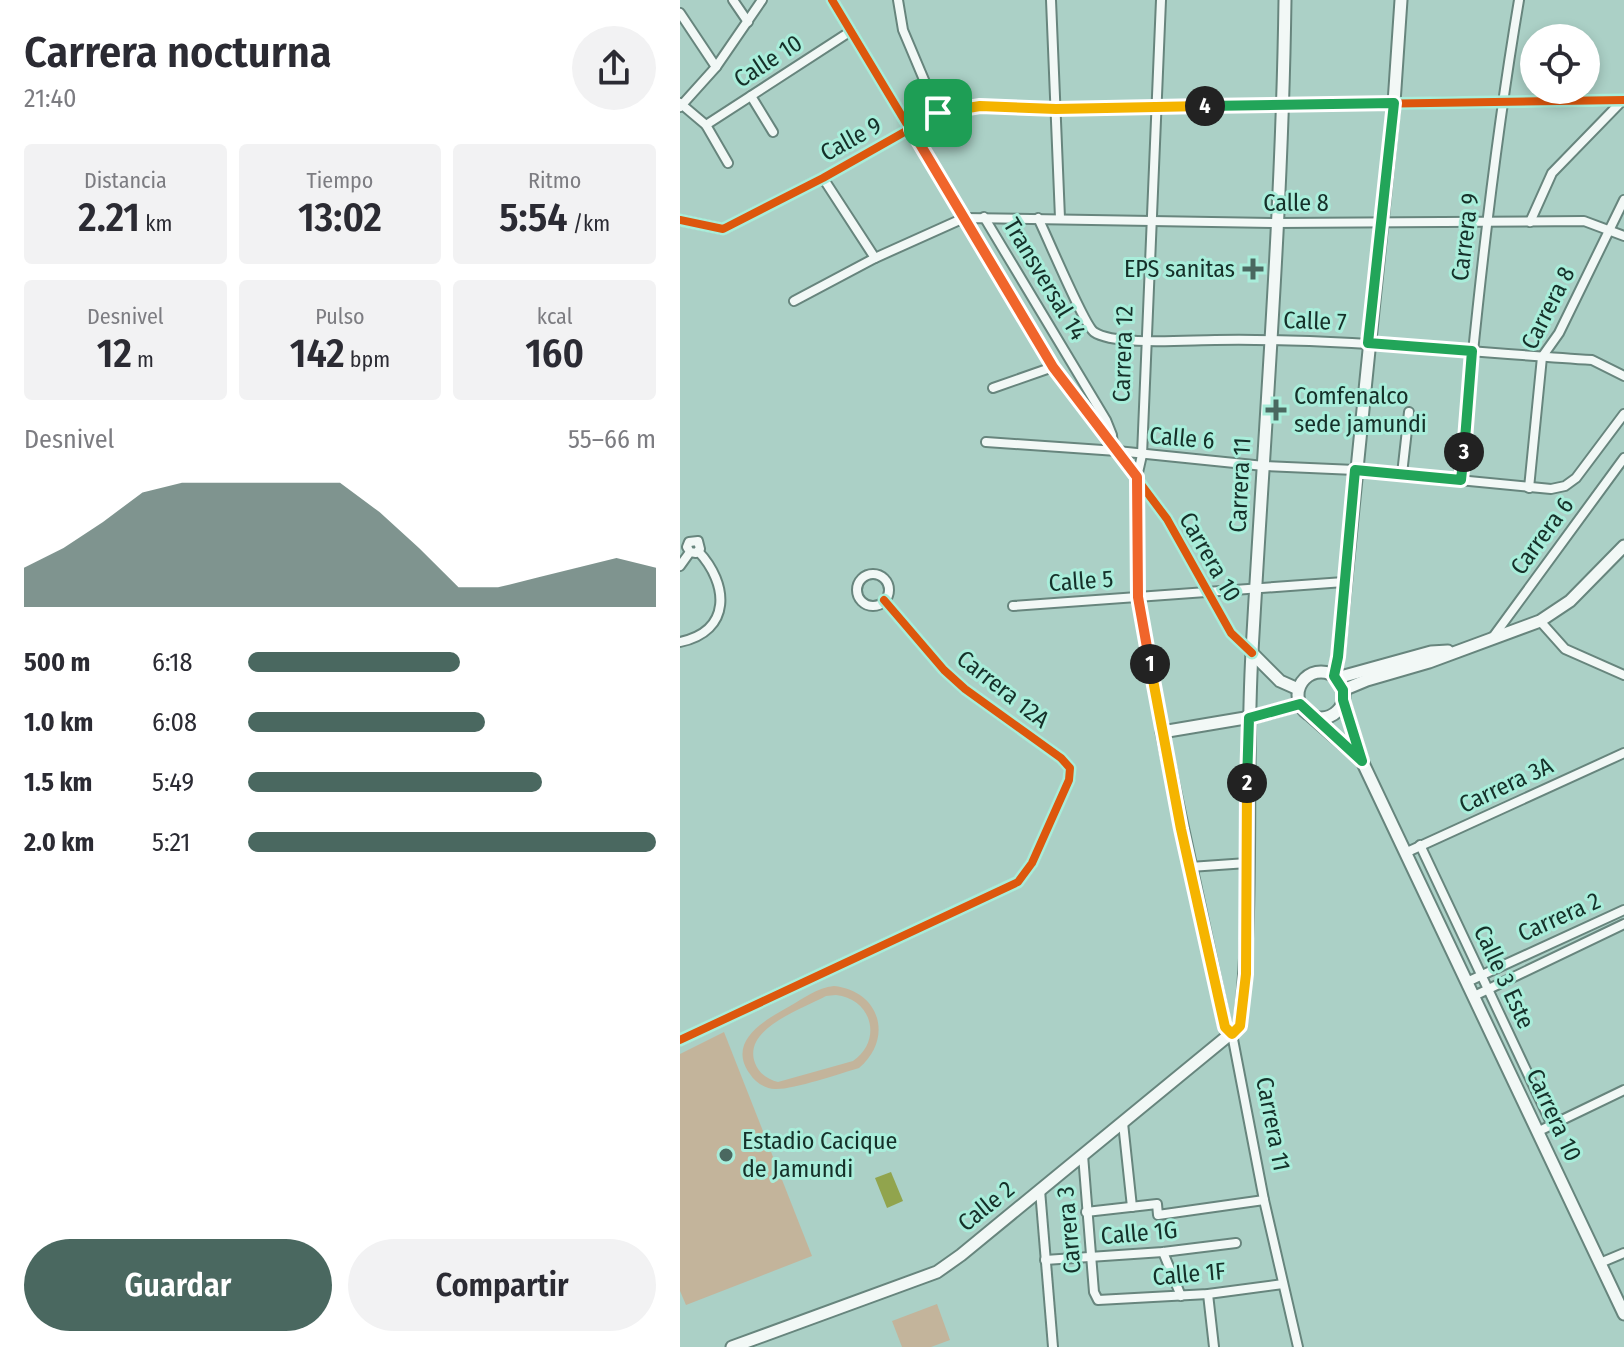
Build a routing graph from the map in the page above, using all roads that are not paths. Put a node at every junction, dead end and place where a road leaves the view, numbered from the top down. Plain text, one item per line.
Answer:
1 (733, 0) edge
2 (762, 0) edge
3 (832, 0) edge
4 (898, 0) edge
5 (1051, 0) edge
6 (1161, 0) edge
7 (1285, 0) edge
8 (1401, 0) edge
9 (1519, 0) edge
10 (680, 13) edge
11 (748, 22) junction
12 (851, 31) junction
13 (716, 67) junction
14 (751, 96) junction
15 (1502, 100) junction
16 (1623, 100) edge
17 (1394, 103) junction
18 (1284, 104) junction
19 (682, 106) edge
20 (1157, 107) junction
21 (1056, 109) junction
22 (938, 113) junction
23 (703, 122) junction
24 (911, 129) junction
25 (773, 132) dead end
26 (728, 163) dead end
27 (823, 178) junction
28 (1624, 200) edge
29 (984, 217) junction
30 (964, 218) junction
31 (1038, 218) junction
32 (1060, 218) junction
33 (680, 220) edge
34 (1150, 221) junction
35 (1487, 222) junction
36 (1530, 222) junction
37 (1276, 223) junction
38 (1380, 224) junction
39 (1609, 229) junction
40 (1624, 236) edge
41 (875, 258) junction
42 (794, 301) dead end
43 (1271, 339) junction
44 (1145, 341) junction
45 (1368, 343) junction
46 (1472, 351) junction
47 (1542, 357) junction
48 (1053, 367) junction
49 (1624, 376) edge
50 (993, 388) dead end
51 (1409, 412) dead end
52 (1624, 414) edge
53 (986, 442) dead end
54 (1115, 449) junction
55 (1142, 455) junction
56 (1624, 458) edge
57 (1264, 466) junction
58 (1355, 470) junction
59 (1402, 474) junction
60 (1137, 477) junction
61 (1461, 480) junction
62 (1529, 488) junction
63 (689, 546) edge
64 (1624, 546) edge
65 (680, 566) edge
66 (1344, 582) junction
67 (1256, 586) junction
68 (1206, 591) junction
69 (1138, 597) junction
70 (884, 600) dead end
71 (1013, 606) dead end
72 (1540, 621) junction
73 (1493, 638) junction
74 (680, 642) edge
75 (1252, 653) junction
76 (1624, 675) edge
77 (1339, 686) junction
78 (1299, 697) junction
79 (1311, 715) junction
80 (1249, 718) junction
81 (1162, 732) junction
82 (1624, 753) edge
83 (1362, 761) junction
84 (1420, 845) junction
85 (1405, 853) junction
86 (1247, 863) junction
87 (1190, 867) junction
88 (1624, 910) edge
89 (1624, 924) edge
90 (1480, 976) junction
91 (1467, 982) junction
92 (1487, 990) junction
93 (1474, 996) junction
94 (1232, 1034) junction
95 (680, 1040) edge
96 (1624, 1090) edge
97 (1123, 1123) junction
98 (1552, 1125) junction
99 (1537, 1132) junction
100 (1083, 1155) junction
101 (1040, 1190) junction
102 (1264, 1200) junction
103 (1132, 1207) junction
104 (1086, 1212) junction
105 (1236, 1243) dead end
106 (1163, 1252) junction
107 (1624, 1253) edge
108 (1091, 1257) junction
109 (1045, 1260) junction
110 (1600, 1263) junction
111 (1283, 1284) junction
112 (1208, 1294) junction
113 (1181, 1296) junction
114 (1098, 1300) joint
115 (1624, 1314) edge
116 (732, 1347) edge
117 (1053, 1347) edge
118 (1214, 1347) edge
119 (1298, 1347) edge

1 - 11 street
2 - 11 street
3 - 12 street, Carrera 10
4 - 22 street
5 - 21 street
6 - 20 street, Carrera 12
7 - 18 main road, Carrera 11
8 - 17 main road, Carrera 10
9 - 15 street, Carrera 9
10 - 13 street
11 - 13 street
12 - 14 street, Calle 10
12 - 24 street, Carrera 10
13 - 19 street
14 - 23 street, Calle 10
14 - 25 street
15 - 16 street, Calle 9
15 - 17 street, Calle 9
15 - 35 street, Carrera 9
16 - 36 street
17 - 18 street, Calle 9
17 - 38 main road, Carrera 10
18 - 20 street, Calle 9
18 - 37 main road, Carrera 11
19 - 23 street
20 - 21 street, Calle 9
20 - 34 street, Carrera 12
21 - 22 street, Calle 9
21 - 32 street
22 - 24 street, Calle 9
23 - 26 street
24 - 27 street, Calle 9
24 - 30 street, Carrera 10
27 - 33 street, Calle 9
27 - 41 street
28 - 39 street, Carrera 8
29 - 30 street, Calle 8
29 - 31 street, Calle 8
29 - 54 street, Transversal 14
30 - 41 street
30 - 48 street, Carrera 10
31 - 32 street, Calle 8
31 - 44 street, Calle 7
32 - 34 street, Calle 8
34 - 37 street, Calle 8
34 - 44 street, Carrera 12
35 - 36 street, Calle 8
35 - 38 street, Calle 8
35 - 46 street, Carrera 9
36 - 39 street, Calle 8
37 - 38 street, Calle 8
37 - 43 main road, Carrera 11
38 - 45 main road, Carrera 10
39 - 40 street, Calle 8
39 - 47 street, Carrera 8
41 - 42 street
43 - 44 street, Calle 7
43 - 45 street, Calle 7
43 - 57 main road, Carrera 11
44 - 55 street, Carrera 12
45 - 46 street, Calle 7
45 - 58 main road, Carrera 10
46 - 47 street, Calle 7
46 - 61 street, Carrera 9
47 - 49 street, Calle 7
47 - 62 street, Carrera 8
48 - 50 street
48 - 54 street, Carrera 10
51 - 59 street
52 - 62 street, Calle 6
53 - 54 street, Calle 6
54 - 55 street, Calle 6
54 - 60 street, Carrera 10
55 - 57 street, Calle 6
55 - 60 street, Carrera 12
56 - 73 street, Carrera 6
57 - 58 street, Calle 6
57 - 67 main road, Carrera 11
58 - 59 street, Calle 6
58 - 66 main road, Carrera 10
59 - 61 street, Calle 6
60 - 68 street, Carrera 10
60 - 69 street, Carrera 12
61 - 62 street, Calle 6
63 - 65 street
63 - 74 street
64 - 72 main road
66 - 67 street, Calle 5
66 - 77 main road, Carrera 10
67 - 68 street, Calle 5
67 - 75 main road, Carrera 11
68 - 69 street, Calle 5
68 - 75 street, Carrera 10
69 - 71 street, Calle 5
69 - 81 street, Carrera 12
70 - 95 street, Carrera 12A
72 - 73 main road
72 - 76 street
73 - 77 main road
75 - 78 main road, Carrera 10
75 - 80 main road, Carrera 11
77 - 78 main road
77 - 79 main road
77 - 83 main road, Carrera 10
78 - 79 main road
78 - 80 main road
79 - 83 main road, Carrera 10
80 - 81 main road
80 - 86 main road, Carrera 11
81 - 87 main road, Carrera 12
82 - 84 street, Carrera 3A
83 - 85 main road, Carrera 10
84 - 85 street, Carrera 3A
84 - 90 street, Calle 3 Este
85 - 91 main road, Carrera 10
86 - 87 street
86 - 94 main road, Carrera 11
87 - 94 main road, Carrera 12
88 - 90 street, Carrera 2
89 - 92 street
90 - 91 street, Carrera 2
90 - 92 street, Calle 3 Este
91 - 93 main road, Carrera 10
92 - 93 street
92 - 98 street, Calle 3 Este
93 - 99 main road, Carrera 10
94 - 97 main road, Calle 2
94 - 102 street, Carrera 11
96 - 98 street
97 - 100 main road, Calle 2
97 - 103 street
98 - 99 street
99 - 110 main road, Carrera 10
100 - 101 main road, Calle 2
100 - 104 street, Carrera 3
101 - 109 street
101 - 116 main road, Calle 2
102 - 103 street
102 - 111 street, Carrera 11
103 - 104 street
104 - 108 street, Carrera 3
105 - 106 street, Calle 1G
106 - 108 street, Calle 1G
106 - 113 street
107 - 110 street
108 - 109 street, Calle 1G
108 - 114 street, Carrera 3
109 - 117 street
110 - 115 main road, Carrera 10
111 - 112 street, Calle 1F
111 - 119 street, Carrera 11
112 - 113 street, Calle 1F
112 - 118 street
113 - 114 street, Calle 1F

